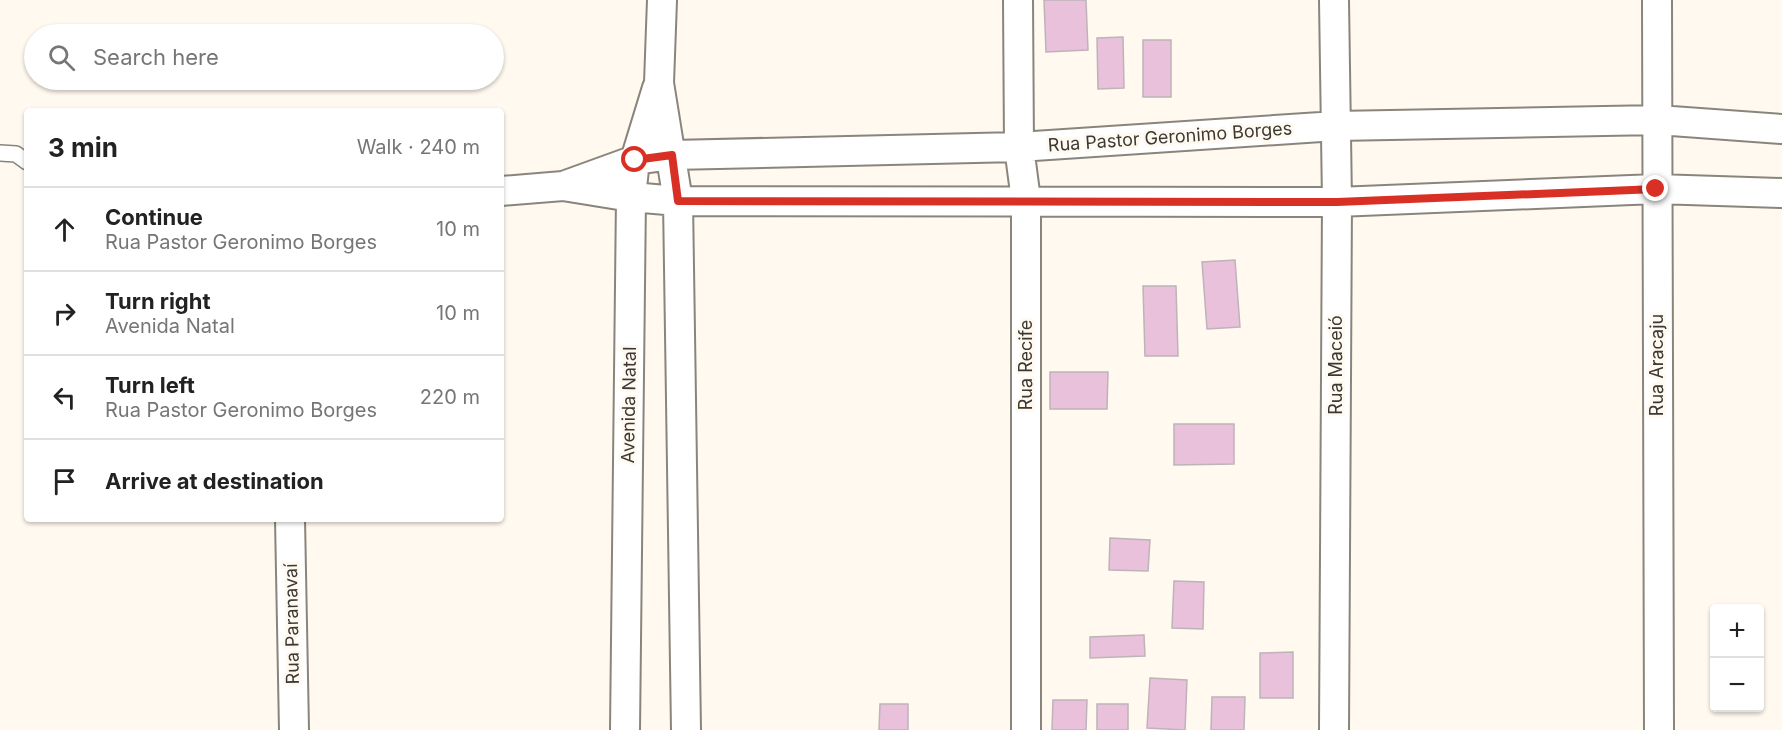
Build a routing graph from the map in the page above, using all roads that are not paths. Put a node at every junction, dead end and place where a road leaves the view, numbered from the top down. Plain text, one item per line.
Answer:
1 (662, 0) edge
2 (1018, 0) edge
3 (1334, 0) edge
4 (1657, 0) edge
5 (658, 83) junction
6 (1658, 120) junction
7 (1336, 126) junction
8 (1782, 129) edge
9 (1019, 147) junction
10 (0, 153) edge
11 (672, 155) junction
12 (24, 160) edge
13 (635, 160) junction
14 (563, 186) junction
15 (1656, 189) junction
16 (504, 191) edge
17 (1782, 193) edge
18 (631, 197) junction
19 (1026, 200) junction
20 (678, 201) junction
21 (1337, 202) junction
22 (291, 522) edge
23 (294, 730) edge
24 (625, 730) edge
25 (686, 730) edge
26 (1026, 730) edge
27 (1334, 730) edge
28 (1659, 730) edge

1 - 5 street, Avenida Natal
2 - 9 street, Rua Recife
3 - 7 street, Rua Maceió
4 - 6 street, Rua Aracaju
5 - 11 street, Avenida Natal
5 - 13 street, Avenida Natal
6 - 7 street, Rua Pastor Geronimo Borges
6 - 8 street, Rua Pastor Geronimo Borges
6 - 15 street, Rua Aracaju
7 - 9 street, Rua Pastor Geronimo Borges
7 - 21 street, Rua Maceió
9 - 11 street, Rua Pastor Geronimo Borges
9 - 19 street, Rua Recife
10 - 12 lane
11 - 13 street, Rua Pastor Geronimo Borges
11 - 20 street, Avenida Natal
13 - 14 street, Rua Pastor Geronimo Borges
13 - 18 street, Avenida Natal
14 - 16 street, Rua Pastor Geronimo Borges
14 - 18 street, Rua Pastor Geronimo Borges
15 - 17 street, Rua Pastor Geronimo Borges
15 - 21 street, Rua Pastor Geronimo Borges
15 - 28 street, Rua Aracaju
18 - 20 street, Rua Pastor Geronimo Borges
18 - 24 street, Avenida Natal
19 - 20 street, Rua Pastor Geronimo Borges
19 - 21 street, Rua Pastor Geronimo Borges
19 - 26 street, Rua Recife
20 - 25 street, Avenida Natal
21 - 27 street, Rua Maceió
22 - 23 street, Rua Paranavaí

